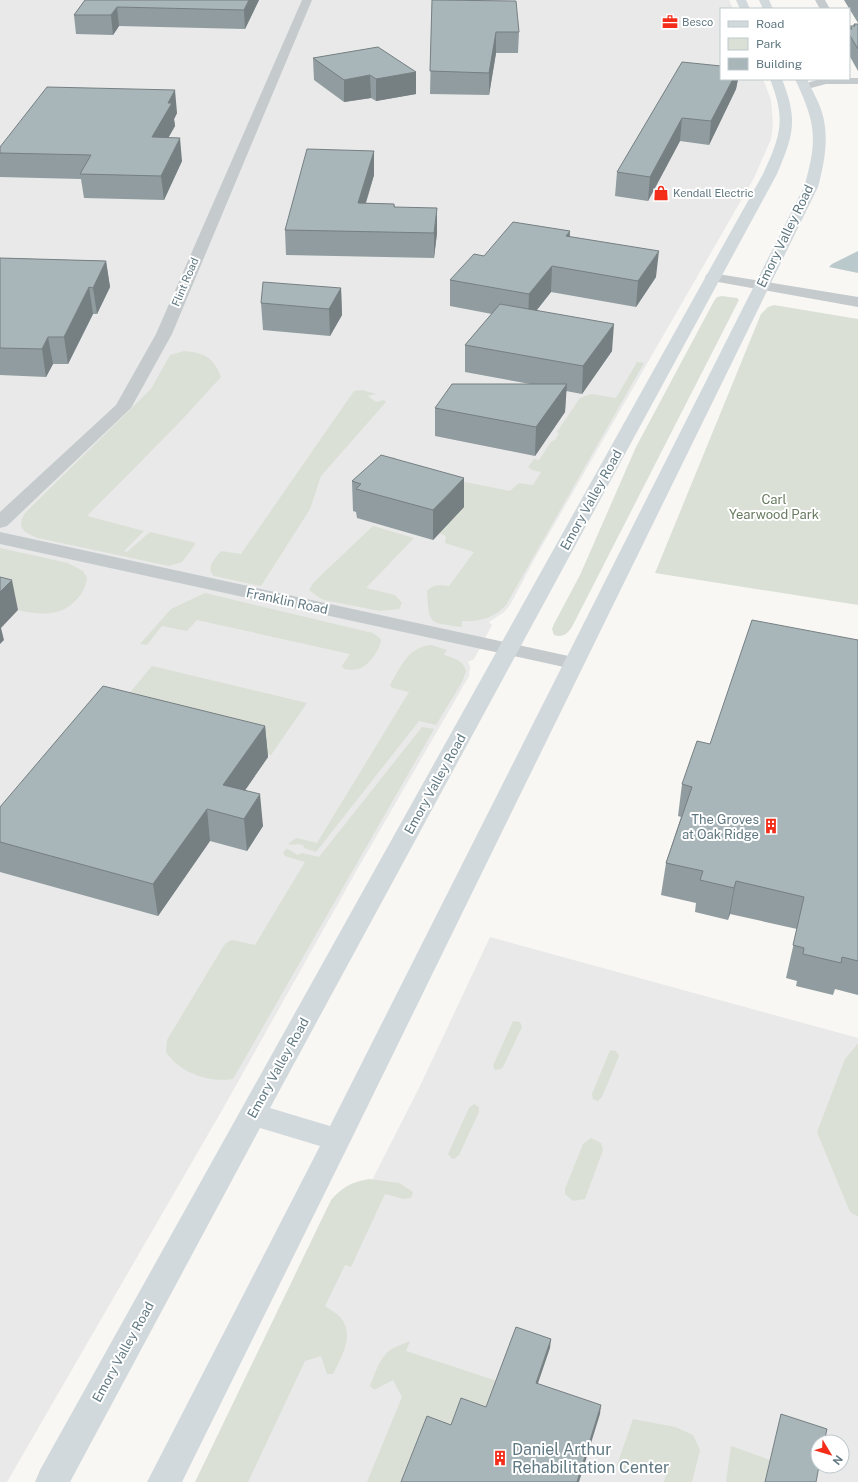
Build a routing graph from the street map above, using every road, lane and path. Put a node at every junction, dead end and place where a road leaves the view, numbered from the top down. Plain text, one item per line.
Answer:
1 (307, 0) edge
2 (776, 80) edge
3 (802, 80) edge
4 (858, 81) edge
5 (858, 89) edge
6 (712, 278) junction
7 (760, 285) junction
8 (858, 302) edge
9 (0, 522) edge
10 (0, 538) edge
11 (509, 649) junction
12 (573, 663) junction
13 (253, 1114) junction
14 (336, 1140) junction
15 (52, 1482) edge
16 (164, 1482) edge

1 - 9 street, Flint Road
2 - 6 main road, Emory Valley Road
3 - 7 main road, Emory Valley Road
4 - 5 street
6 - 7 street
6 - 11 main road, Emory Valley Road
7 - 8 street
7 - 12 main road, Emory Valley Road
10 - 11 street, Franklin Road
11 - 12 street, Franklin Road
11 - 13 main road, Emory Valley Road
12 - 14 main road, Emory Valley Road
13 - 14 main road
13 - 15 main road, Emory Valley Road
14 - 16 main road, Emory Valley Road

